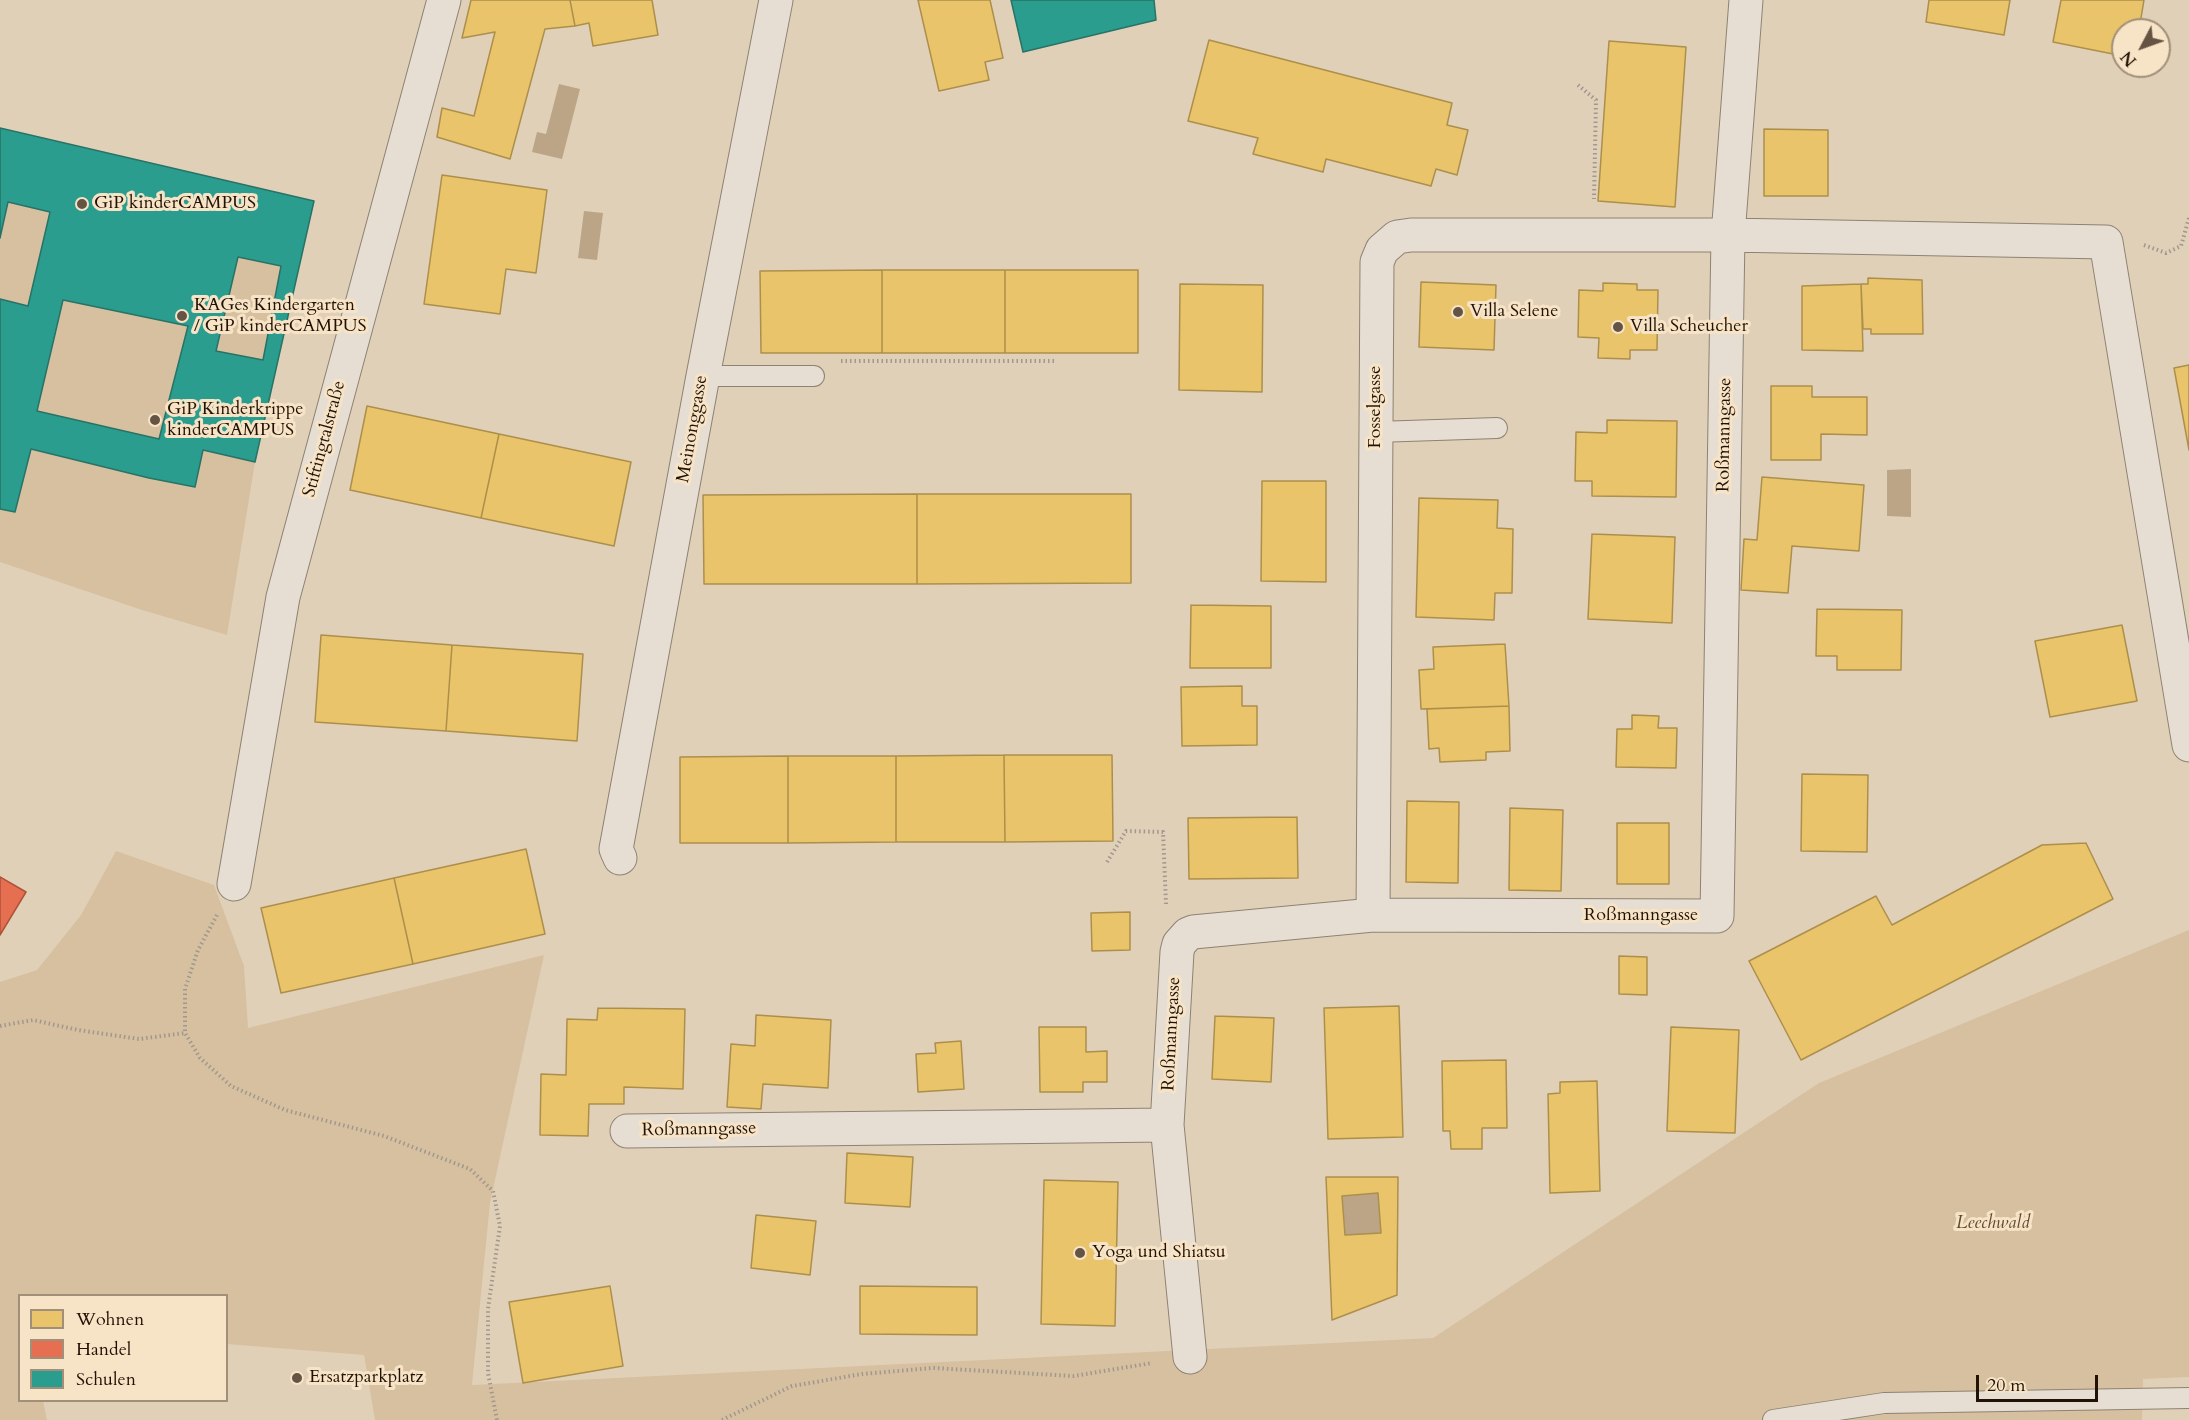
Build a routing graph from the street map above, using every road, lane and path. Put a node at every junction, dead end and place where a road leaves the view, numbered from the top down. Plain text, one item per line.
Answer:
1 (444, 0) edge
2 (776, 0) edge
3 (1746, 0) edge
4 (1578, 85) dead end
5 (2189, 218) edge
6 (1597, 235) junction
7 (1728, 235) junction
8 (2136, 242) dead end
9 (834, 361) dead end
10 (1056, 361) dead end
11 (703, 376) junction
12 (814, 376) dead end
13 (1497, 428) dead end
14 (1376, 432) junction
15 (2189, 745) edge
16 (620, 858) dead end
17 (1107, 862) dead end
18 (234, 884) joint
19 (1167, 914) dead end
20 (1373, 915) junction
21 (0, 1026) edge
22 (185, 1033) junction
23 (1167, 1125) junction
24 (627, 1131) dead end
25 (1191, 1357) joint
26 (2189, 1398) edge
27 (497, 1420) edge
28 (722, 1420) edge
29 (1773, 1420) edge

1 - 18 street, Stiftingtalstraße
2 - 11 street, Meinonggasse
3 - 7 street, Roßmanngasse
4 - 6 path
5 - 8 path
6 - 7 street, Fosselgasse
6 - 14 street, Fosselgasse
7 - 15 street
7 - 20 street, Roßmanngasse
9 - 10 path
11 - 12 lane
11 - 16 street, Meinonggasse
13 - 14 lane
14 - 20 street, Fosselgasse
17 - 19 path
18 - 22 path
20 - 23 street, Roßmanngasse
21 - 22 path
22 - 27 path
23 - 24 street, Roßmanngasse
23 - 25 street, Roßmanngasse
25 - 28 path
26 - 29 lane

